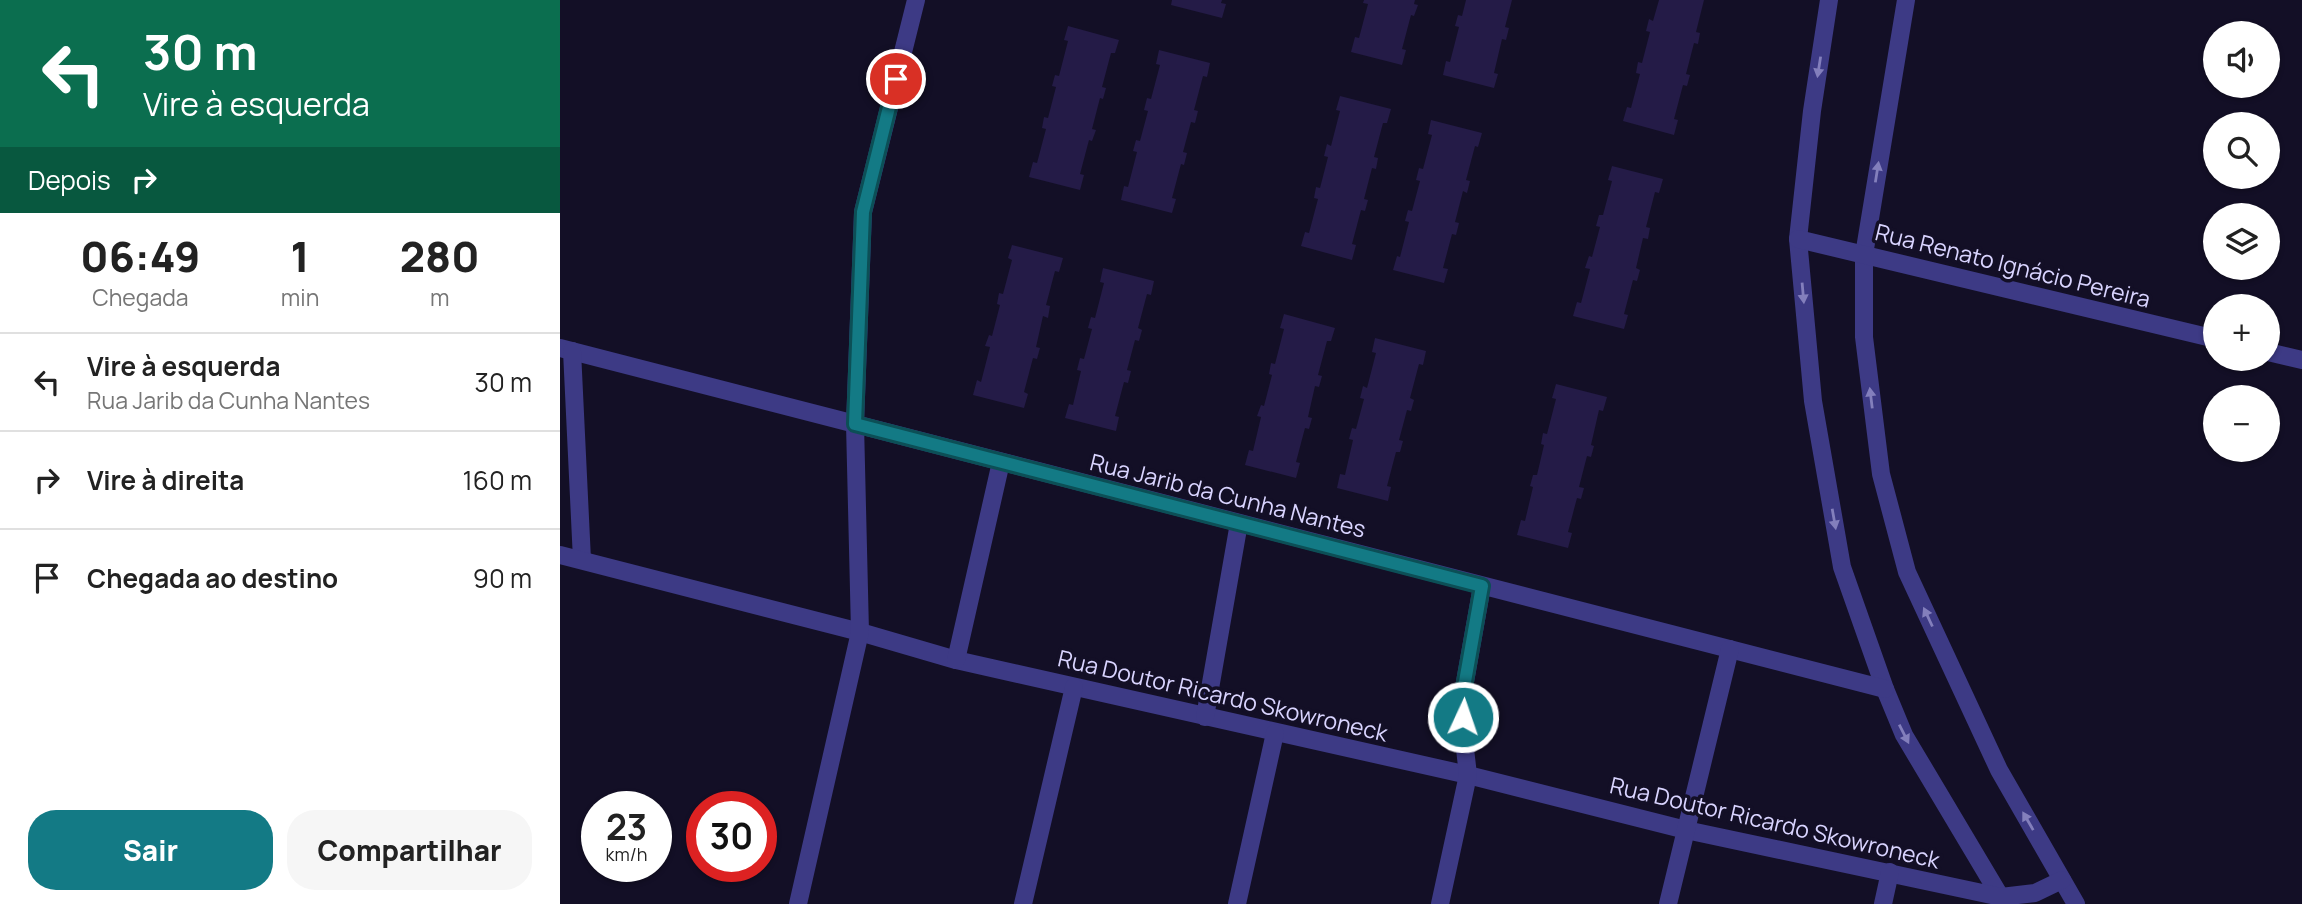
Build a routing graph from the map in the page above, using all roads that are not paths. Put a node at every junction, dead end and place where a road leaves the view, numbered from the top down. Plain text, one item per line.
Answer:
1 (916, 0) edge
2 (1829, 0) edge
3 (1906, 0) edge
4 (1798, 239) junction
5 (1864, 254) junction
6 (2203, 336) edge
7 (566, 350) edge
8 (2280, 355) edge
9 (2302, 360) edge
10 (855, 424) junction
11 (1001, 462) junction
12 (1239, 523) junction
13 (560, 555) edge
14 (582, 560) junction
15 (1482, 586) junction
16 (860, 632) junction
17 (1730, 649) junction
18 (956, 660) junction
19 (1074, 687) junction
20 (1885, 689) junction
21 (1205, 717) junction
22 (1275, 733) junction
23 (1468, 775) junction
24 (1686, 830) junction
25 (1890, 872) junction
26 (2062, 880) junction
27 (2003, 900) edge
28 (798, 904) edge
29 (1023, 904) edge
30 (1237, 904) edge
31 (1440, 904) edge
32 (1668, 904) edge
33 (1883, 904) edge
34 (2076, 904) edge

1 - 10 street
2 -> 4 street
5 -> 3 street
4 - 5 street, Rua Renato Ignácio Pereira
4 -> 20 street
5 - 6 street, Rua Renato Ignácio Pereira
26 -> 5 street
7 - 10 street, Rua Jarib da Cunha Nantes
7 - 14 street
8 - 9 street
10 - 11 street, Rua Jarib da Cunha Nantes
10 - 16 street
11 - 12 street, Rua Jarib da Cunha Nantes
11 - 18 street
12 - 15 street, Rua Jarib da Cunha Nantes
12 - 21 street
13 - 14 street, Rua Doutor Ricardo Skowroneck
14 - 16 street, Rua Doutor Ricardo Skowroneck
15 - 17 street, Rua Jarib da Cunha Nantes
15 - 23 street
16 - 18 street, Rua Doutor Ricardo Skowroneck
16 - 28 street
17 - 20 street, Rua Jarib da Cunha Nantes
17 - 24 street
18 - 19 street, Rua Doutor Ricardo Skowroneck
19 - 21 street, Rua Doutor Ricardo Skowroneck
19 - 29 street
20 -> 27 street
21 - 22 street, Rua Doutor Ricardo Skowroneck
22 - 23 street, Rua Doutor Ricardo Skowroneck
22 - 30 street
23 - 24 street, Rua Doutor Ricardo Skowroneck
23 - 31 street
24 - 25 street, Rua Doutor Ricardo Skowroneck
24 - 32 street
25 - 27 street, Rua Doutor Ricardo Skowroneck
25 - 33 street
26 - 27 street, Rua Doutor Ricardo Skowroneck
26 - 34 street

